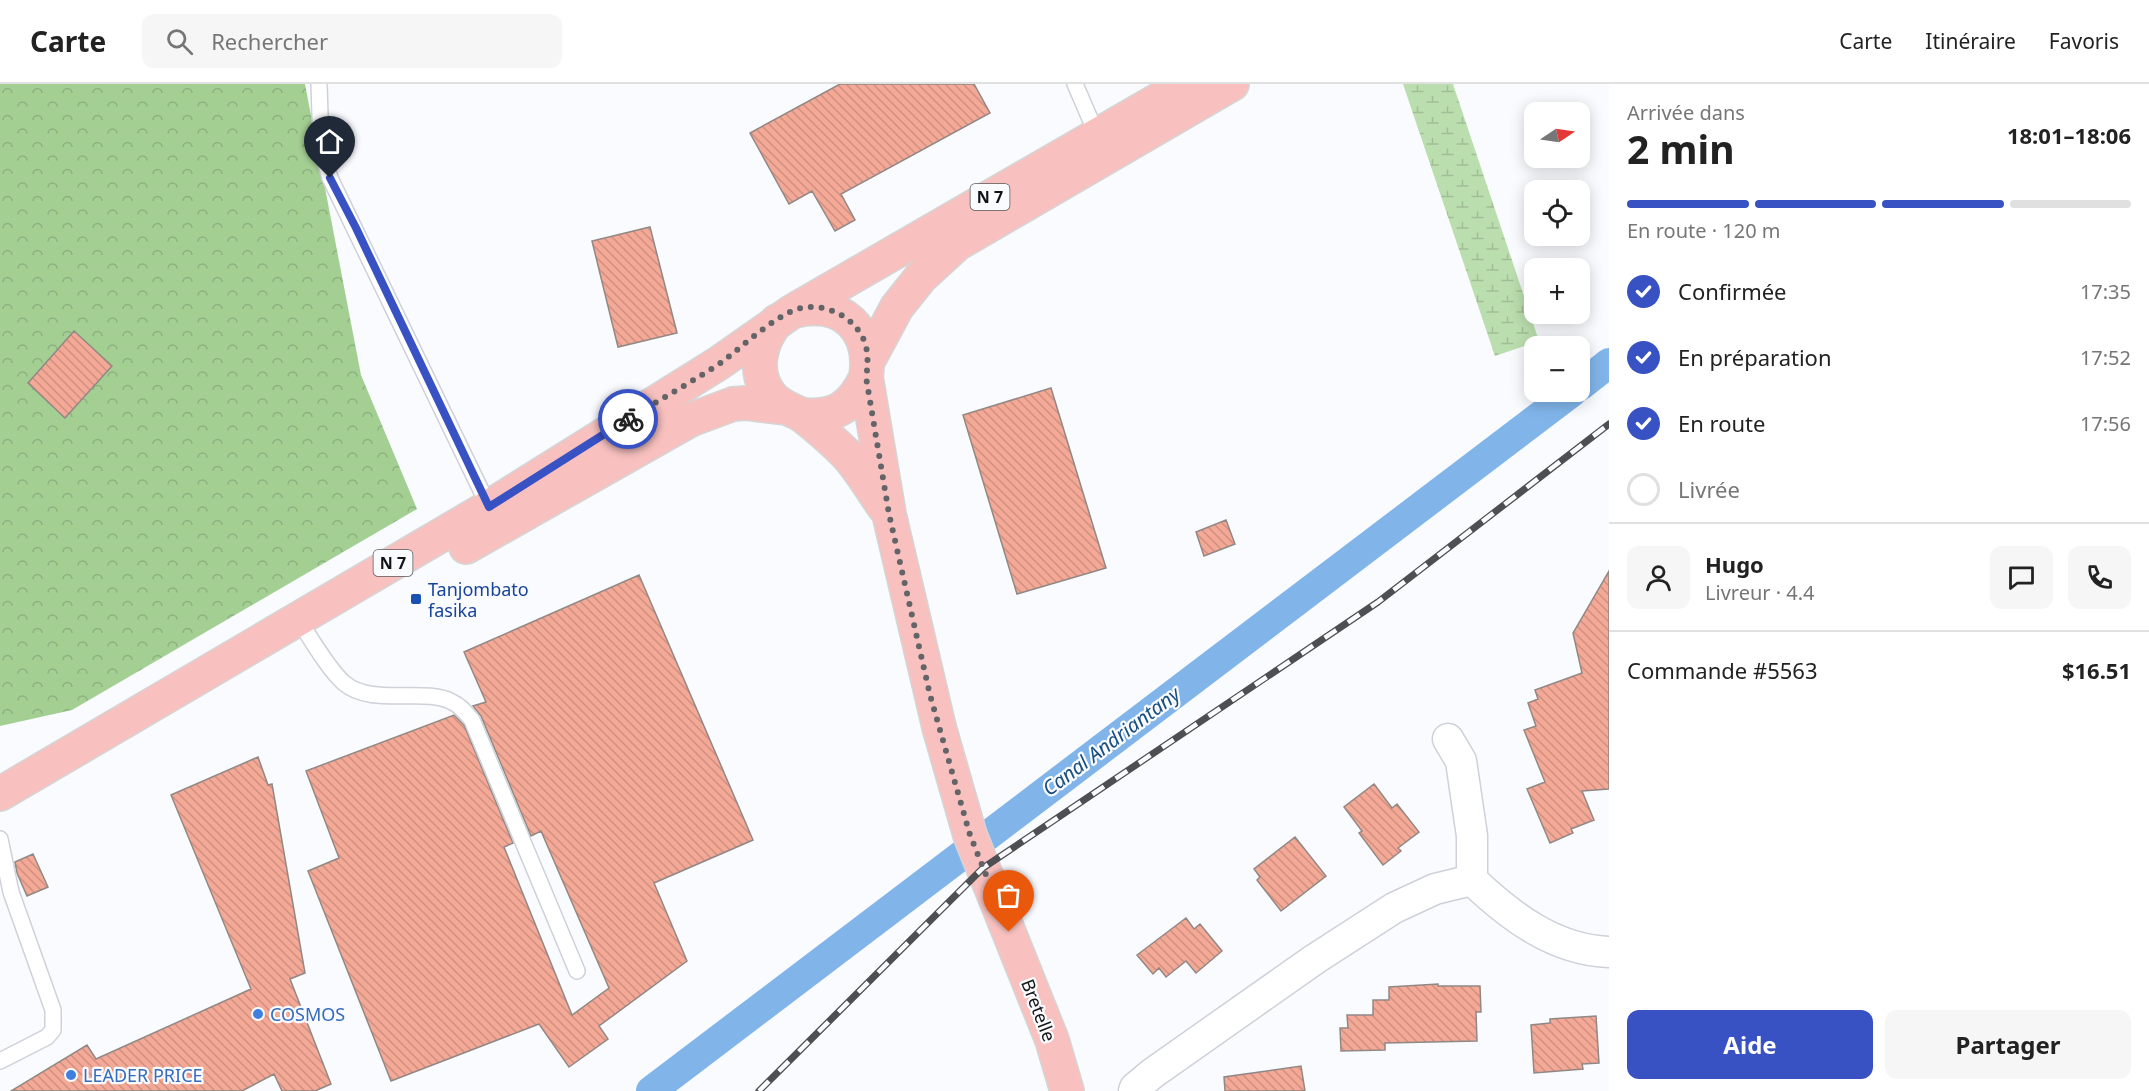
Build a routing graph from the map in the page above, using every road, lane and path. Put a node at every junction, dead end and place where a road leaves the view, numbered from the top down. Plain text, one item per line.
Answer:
1 (319, 84) edge
2 (1076, 84) edge
3 (1186, 84) edge
4 (1232, 84) edge
5 (1097, 135) junction
6 (786, 315) junction
7 (867, 369) junction
8 (793, 411) junction
9 (889, 514) junction
10 (494, 517) junction
11 (304, 628) junction
12 (1448, 739) dead end
13 (0, 794) edge
14 (0, 817) edge
15 (0, 839) edge
16 (1472, 880) junction
17 (1609, 951) edge
18 (577, 971) dead end
19 (0, 1061) edge
20 (1068, 1091) edge
21 (1134, 1091) edge

1 - 10 lane
2 - 5 lane
3 - 5 main road, N 7
4 - 7 main road, N 7
5 - 6 main road, N 7
6 - 7 main road
6 - 8 main road
6 - 10 main road, N 7
7 - 8 main road
7 - 9 main road, Bretelle
8 - 9 main road
8 - 10 main road, N 7
9 - 20 main road, Bretelle
10 - 11 main road, N 7
11 - 13 main road, N 7
11 - 14 main road, N 7
11 - 18 lane
12 - 16 street
15 - 19 lane
16 - 17 street
16 - 21 street

